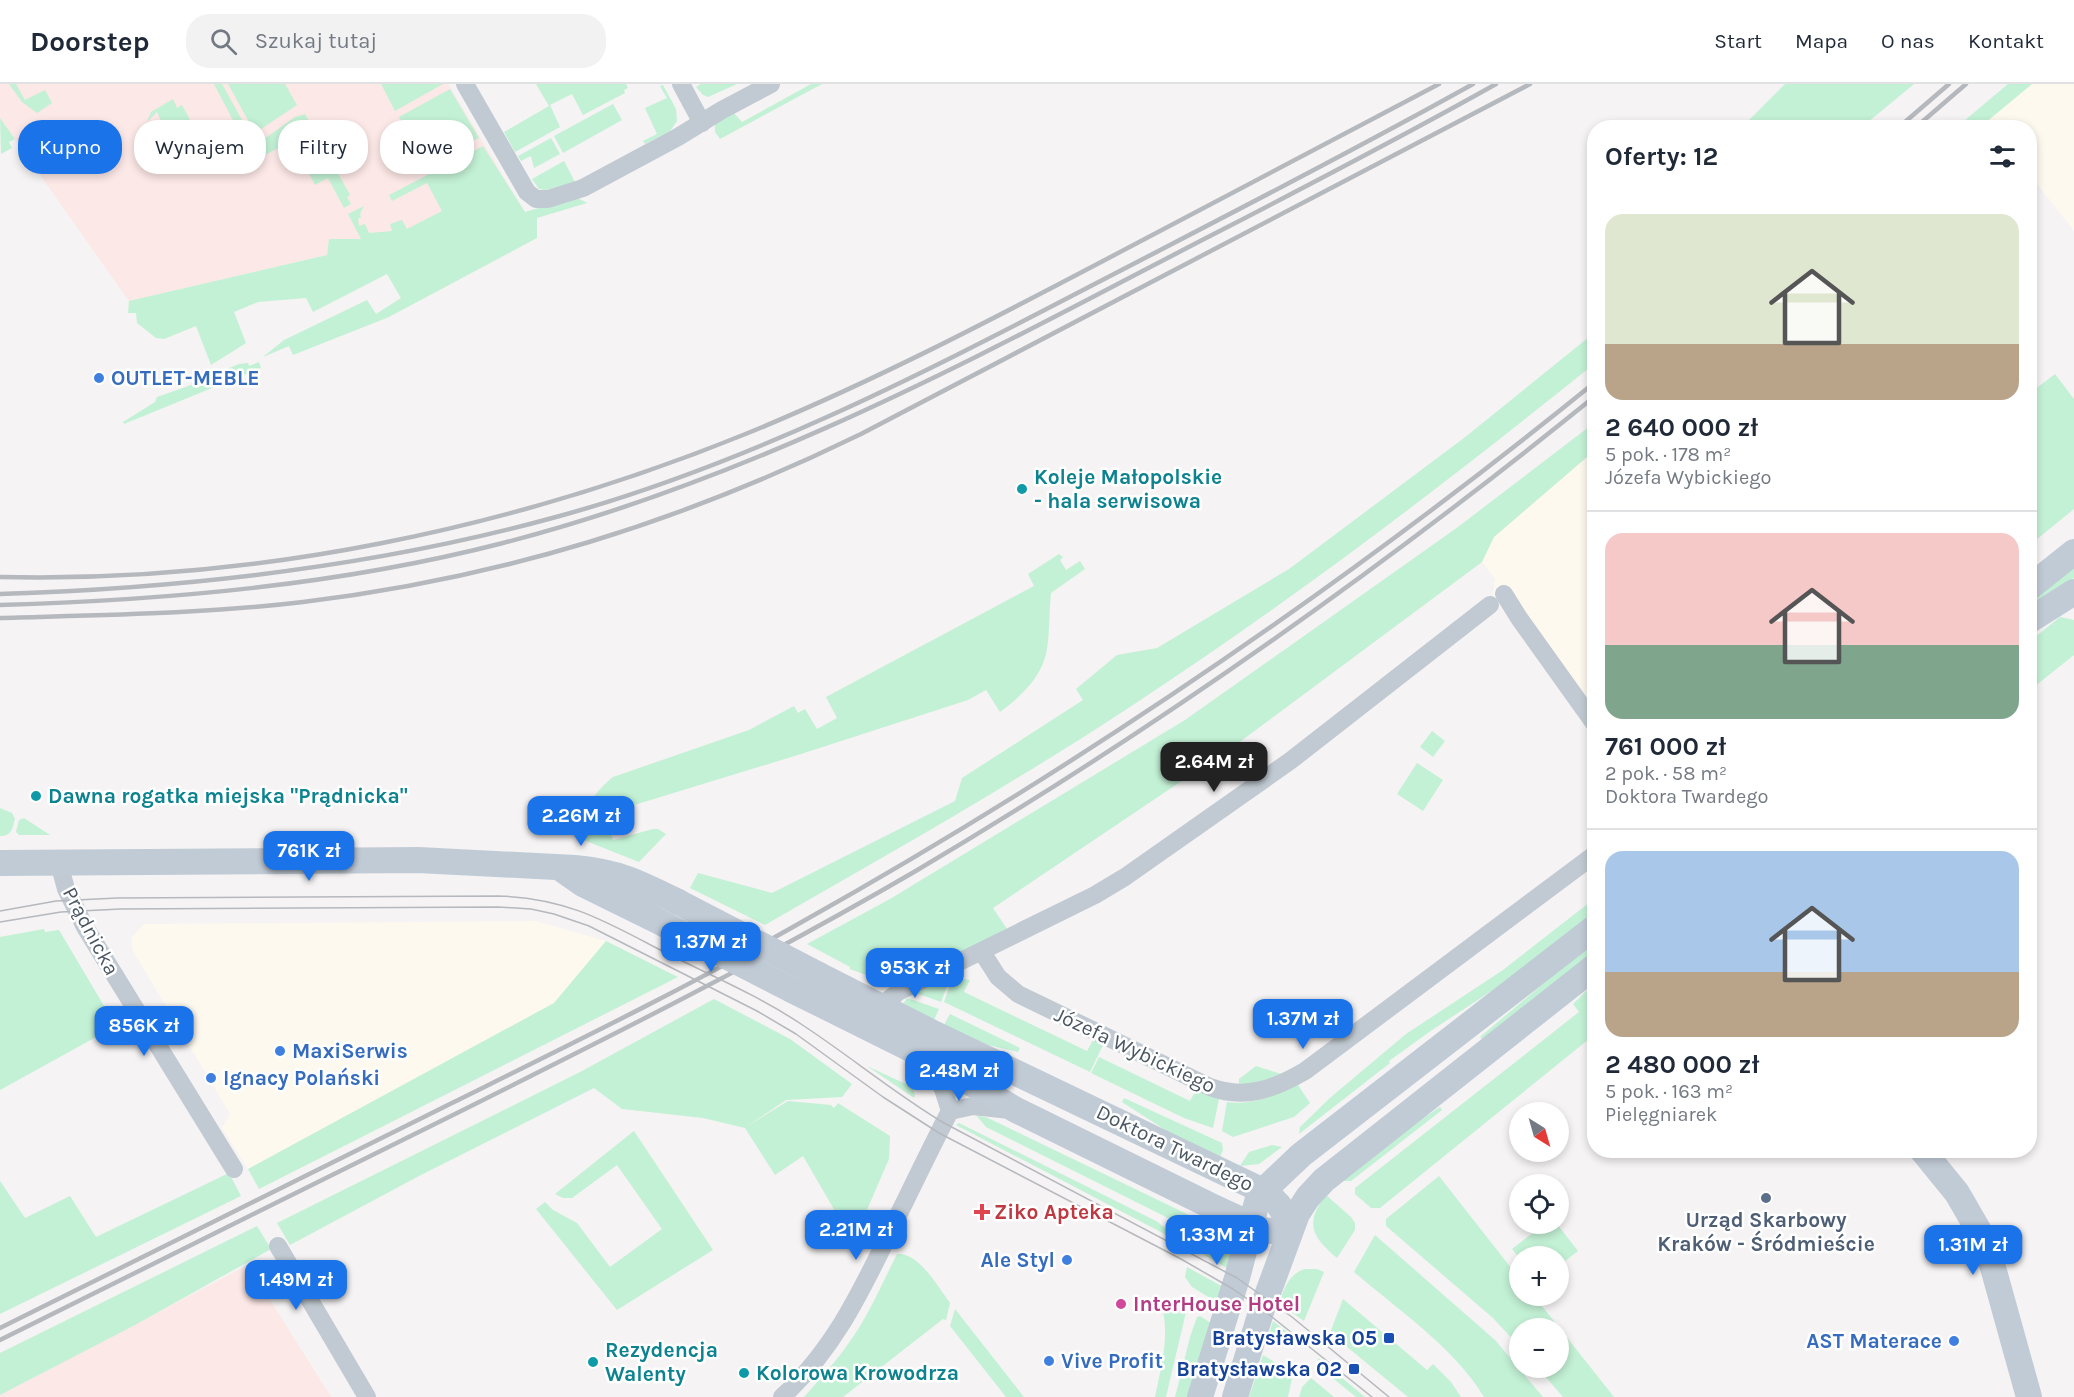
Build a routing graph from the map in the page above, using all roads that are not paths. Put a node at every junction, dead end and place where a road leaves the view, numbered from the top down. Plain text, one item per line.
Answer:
1 (465, 84) edge
2 (681, 84) edge
3 (771, 84) edge
4 (702, 123) junction
5 (2074, 552) edge
6 (2037, 581) edge
7 (2074, 592) edge
8 (2037, 616) edge
9 (1587, 713) edge
10 (1587, 860) edge
11 (0, 863) edge
12 (59, 863) junction
13 (560, 868) junction
14 (1587, 933) edge
15 (982, 952) junction
16 (1587, 973) edge
17 (881, 1006) junction
18 (925, 1056) junction
19 (1016, 1110) junction
20 (950, 1111) junction
21 (1929, 1158) edge
22 (234, 1169) dead end
23 (1263, 1191) junction
24 (1250, 1225) junction
25 (1289, 1233) junction
26 (278, 1246) dead end
27 (367, 1397) edge
28 (782, 1397) edge
29 (1200, 1397) edge
30 (1235, 1397) edge
31 (2029, 1397) edge

1 - 4 street
2 - 4 street
3 - 4 street
5 - 6 street
7 - 8 street
9 - 15 street
10 - 15 street, Józefa Wybickiego
11 - 12 street, Prądnicka
12 - 13 street, Doktora Twardego
12 - 22 street, Prądnicka
13 - 17 street, Doktora Twardego, bridge
13 - 18 street, Doktora Twardego, bridge
14 - 23 street
15 - 17 street
16 - 25 street
17 - 23 street, Doktora Twardego
18 - 19 street, Doktora Twardego
18 - 20 street
19 - 20 street
19 - 24 street, Doktora Twardego
20 - 28 street
21 - 31 street
23 - 24 street
23 - 25 street, Doktora Twardego
24 - 25 street, Doktora Twardego
24 - 29 street
25 - 30 street
26 - 27 street

